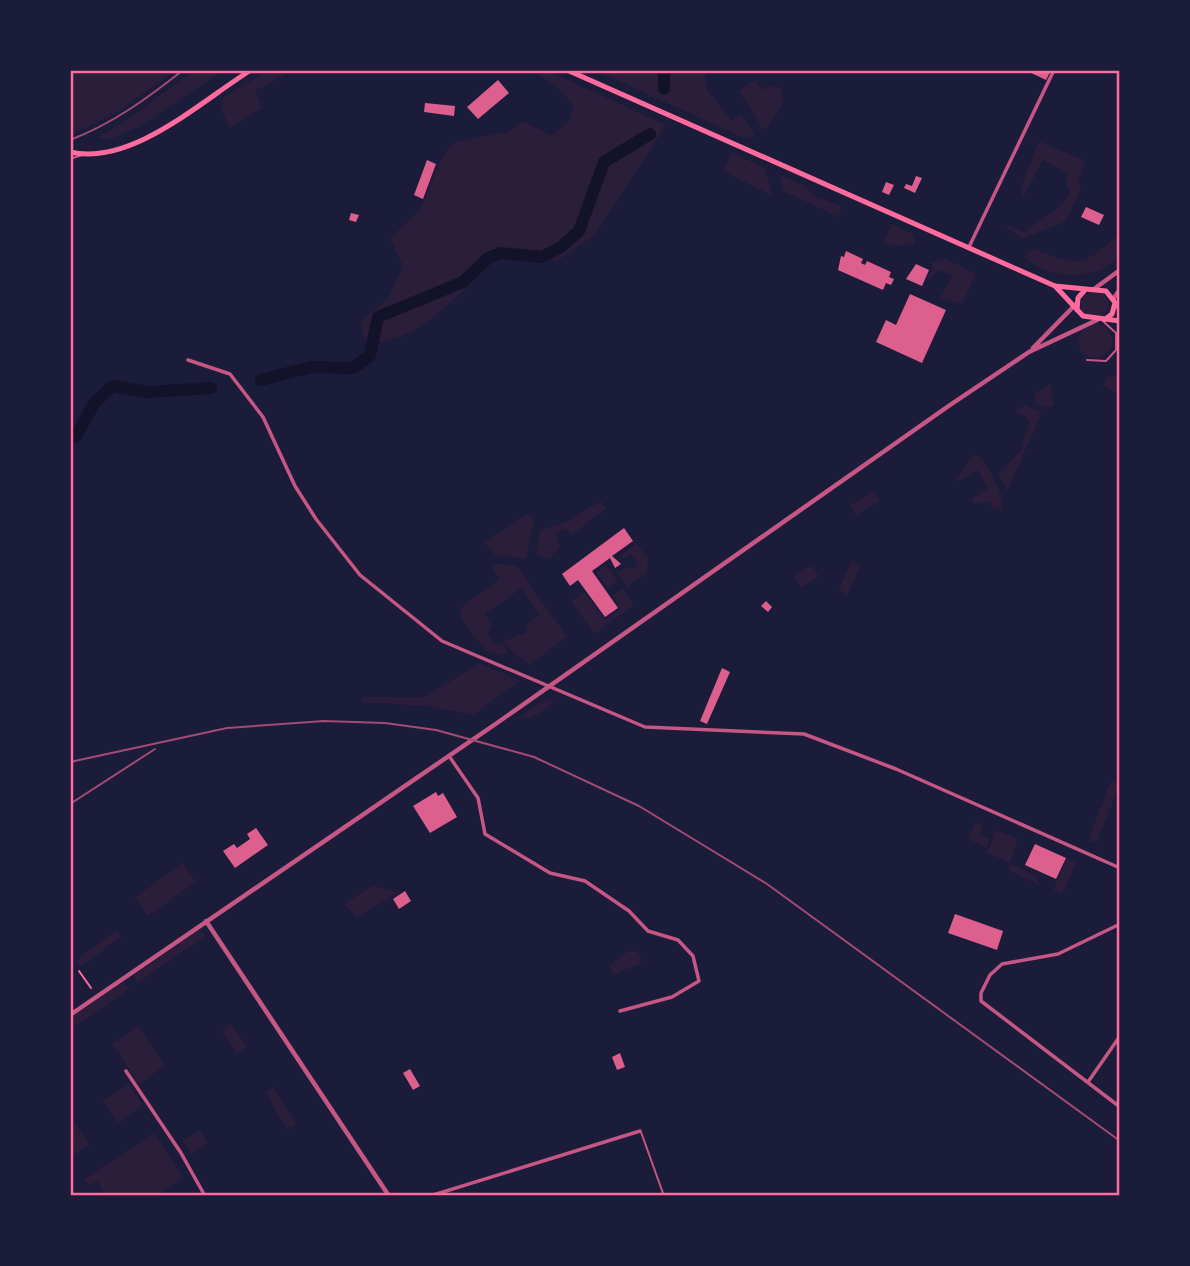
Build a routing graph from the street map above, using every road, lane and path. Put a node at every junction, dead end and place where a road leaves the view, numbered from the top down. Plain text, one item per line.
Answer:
1 (251, 70) edge
2 (567, 70) edge
3 (1054, 70) edge
4 (70, 152) edge
5 (83, 155) junction
6 (70, 159) edge
7 (968, 247) junction
8 (1120, 270) edge
9 (1055, 286) junction
10 (1094, 289) junction
11 (1120, 289) edge
12 (1084, 291) junction
13 (1115, 301) junction
14 (1076, 307) junction
15 (1120, 309) edge
16 (1101, 320) junction
17 (1120, 321) edge
18 (1029, 352) junction
19 (188, 360) dead end
20 (1087, 360) dead end
21 (547, 688) junction
22 (449, 756) junction
23 (1120, 868) edge
24 (206, 921) junction
25 (1120, 924) edge
26 (79, 971) dead end
27 (91, 988) dead end
28 (620, 1011) dead end
29 (70, 1015) edge
30 (1120, 1036) edge
31 (126, 1071) dead end
32 (1088, 1082) junction
33 (1120, 1107) edge
34 (640, 1130) joint
35 (205, 1196) edge
36 (389, 1196) edge
37 (430, 1196) edge
38 (664, 1196) edge

1 - 5 main road
2 - 7 main road
3 - 7 street
4 - 5 main road
5 - 6 lane
7 - 9 main road
8 - 10 street
9 - 12 main road
9 - 14 main road
10 - 12 main road
10 - 13 main road
11 - 13 street
12 - 14 main road
13 - 15 main road
13 - 16 main road
14 - 16 main road
14 - 18 street
16 - 17 main road
16 - 18 street
16 - 20 lane
18 - 21 street
19 - 21 street
21 - 22 street
21 - 23 street
22 - 24 street
22 - 28 street
24 - 29 street
24 - 36 street
25 - 32 street
26 - 27 path
30 - 32 street
31 - 35 street
32 - 33 street
34 - 37 street
34 - 38 lane

